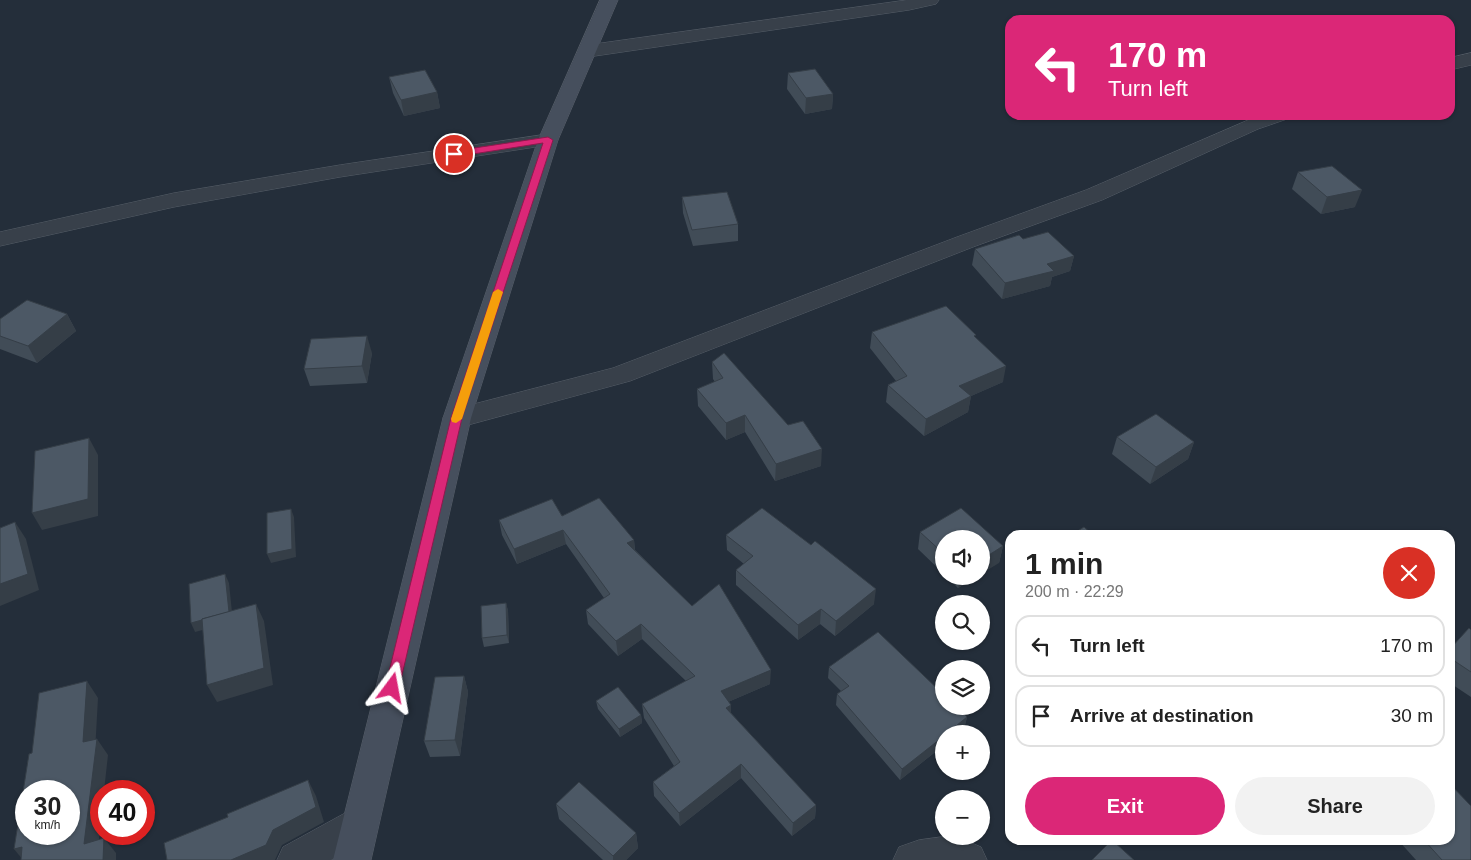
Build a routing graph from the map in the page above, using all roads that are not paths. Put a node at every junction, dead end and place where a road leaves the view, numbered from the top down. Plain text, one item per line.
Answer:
1 (609, 0) edge
2 (930, 0) edge
3 (588, 51) junction
4 (1471, 59) edge
5 (1455, 63) edge
6 (1266, 120) edge
7 (548, 140) junction
8 (0, 239) edge
9 (457, 418) junction
10 (360, 824) junction
11 (296, 860) edge
12 (352, 860) edge
13 (912, 860) edge
14 (968, 860) edge

1 - 3 street
2 - 3 street
3 - 7 street
4 - 5 street
6 - 9 street
7 - 8 street
7 - 9 street
9 - 10 street
10 - 11 street
10 - 12 street
13 - 14 street

